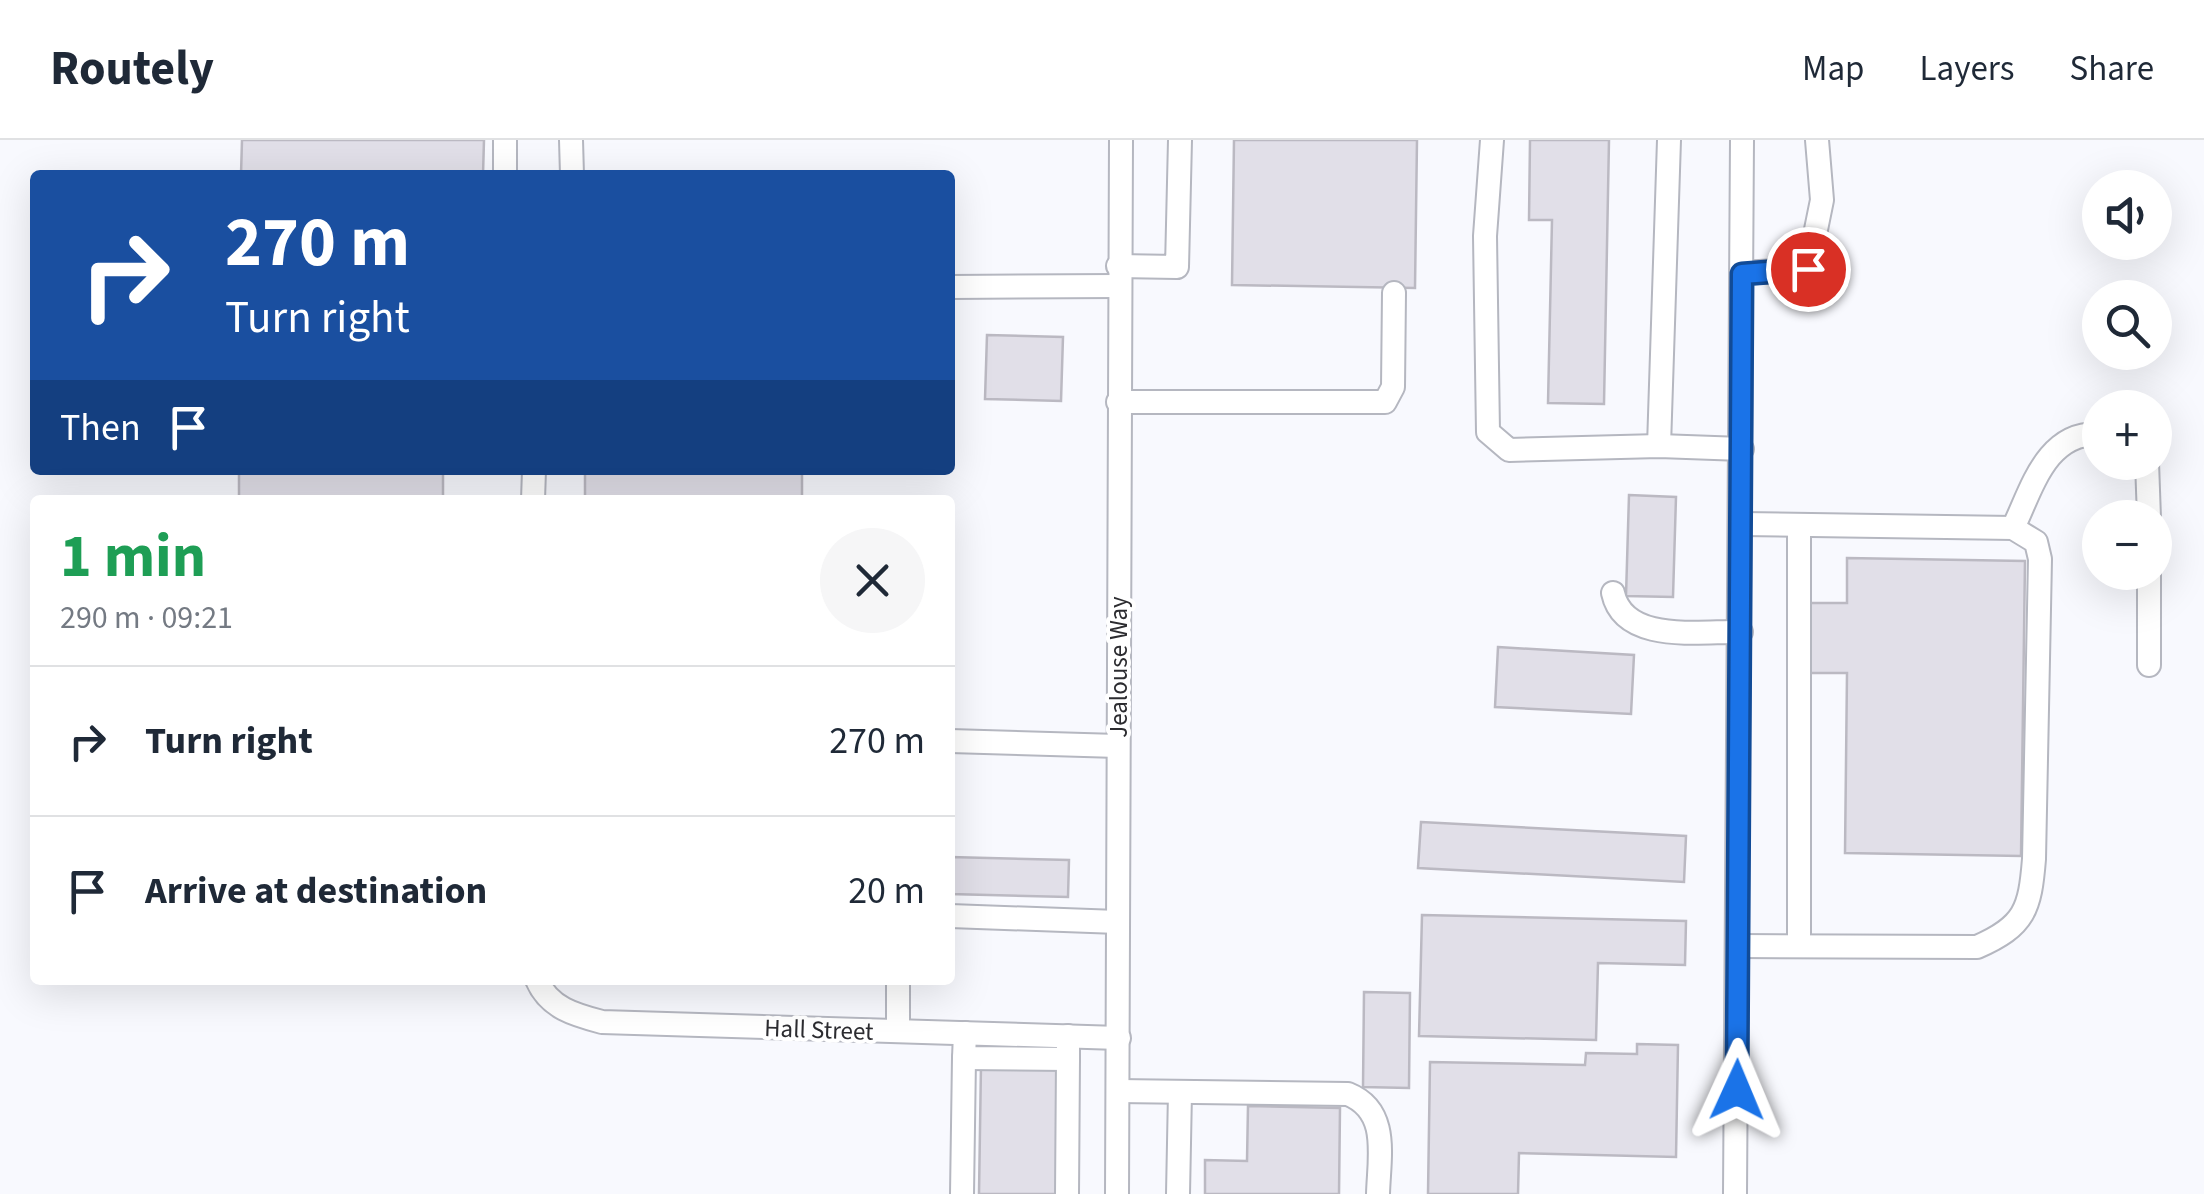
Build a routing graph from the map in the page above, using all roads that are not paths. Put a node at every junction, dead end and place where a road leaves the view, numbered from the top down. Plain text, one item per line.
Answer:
1 (505, 140) edge
2 (571, 140) edge
3 (1120, 140) edge
4 (1180, 140) edge
5 (1492, 140) edge
6 (1669, 140) edge
7 (1742, 140) edge
8 (1817, 140) edge
9 (505, 170) edge
10 (572, 170) edge
11 (1742, 274) junction
12 (1118, 276) junction
13 (955, 286) edge
14 (1394, 294) dead end
15 (1118, 402) junction
16 (2082, 437) edge
17 (1659, 446) junction
18 (1742, 449) junction
19 (1742, 524) junction
20 (1799, 525) junction
21 (2013, 528) junction
22 (2149, 590) edge
23 (1613, 593) dead end
24 (1741, 632) junction
25 (2149, 665) dead end
26 (955, 741) edge
27 (1118, 746) junction
28 (955, 916) edge
29 (1118, 922) junction
30 (1738, 946) junction
31 (1799, 946) junction
32 (540, 985) edge
33 (898, 985) edge
34 (898, 1031) junction
35 (964, 1033) junction
36 (1118, 1038) junction
37 (1068, 1048) junction
38 (964, 1058) junction
39 (1118, 1091) junction
40 (1180, 1092) junction
41 (962, 1194) edge
42 (1067, 1194) edge
43 (1117, 1194) edge
44 (1178, 1194) edge
45 (1378, 1194) edge
46 (1735, 1194) edge

1 - 9 street
2 - 10 street
3 - 12 street, Jealouse Way
4 - 12 street
5 - 17 street
6 - 17 street
7 - 11 street
8 - 11 street
11 - 18 street
12 - 13 street
12 - 15 street, Jealouse Way
14 - 15 street
15 - 27 street, Jealouse Way
16 - 21 street
17 - 18 street
18 - 19 street
19 - 20 street
19 - 24 street
20 - 21 street
20 - 31 street
21 - 31 street
22 - 25 street
23 - 24 street
24 - 30 street
26 - 27 street
27 - 29 street, Jealouse Way
28 - 29 street
29 - 36 street, Jealouse Way
30 - 31 street
30 - 46 street
32 - 34 street, Hall Street
33 - 34 street
34 - 35 street, Hall Street
35 - 37 street, Hall Street
35 - 38 street
36 - 37 street, Hall Street
36 - 39 street, Jealouse Way
37 - 38 street
37 - 42 street
38 - 41 street
39 - 40 street
39 - 43 street, Jealouse Way
40 - 44 street
40 - 45 street

